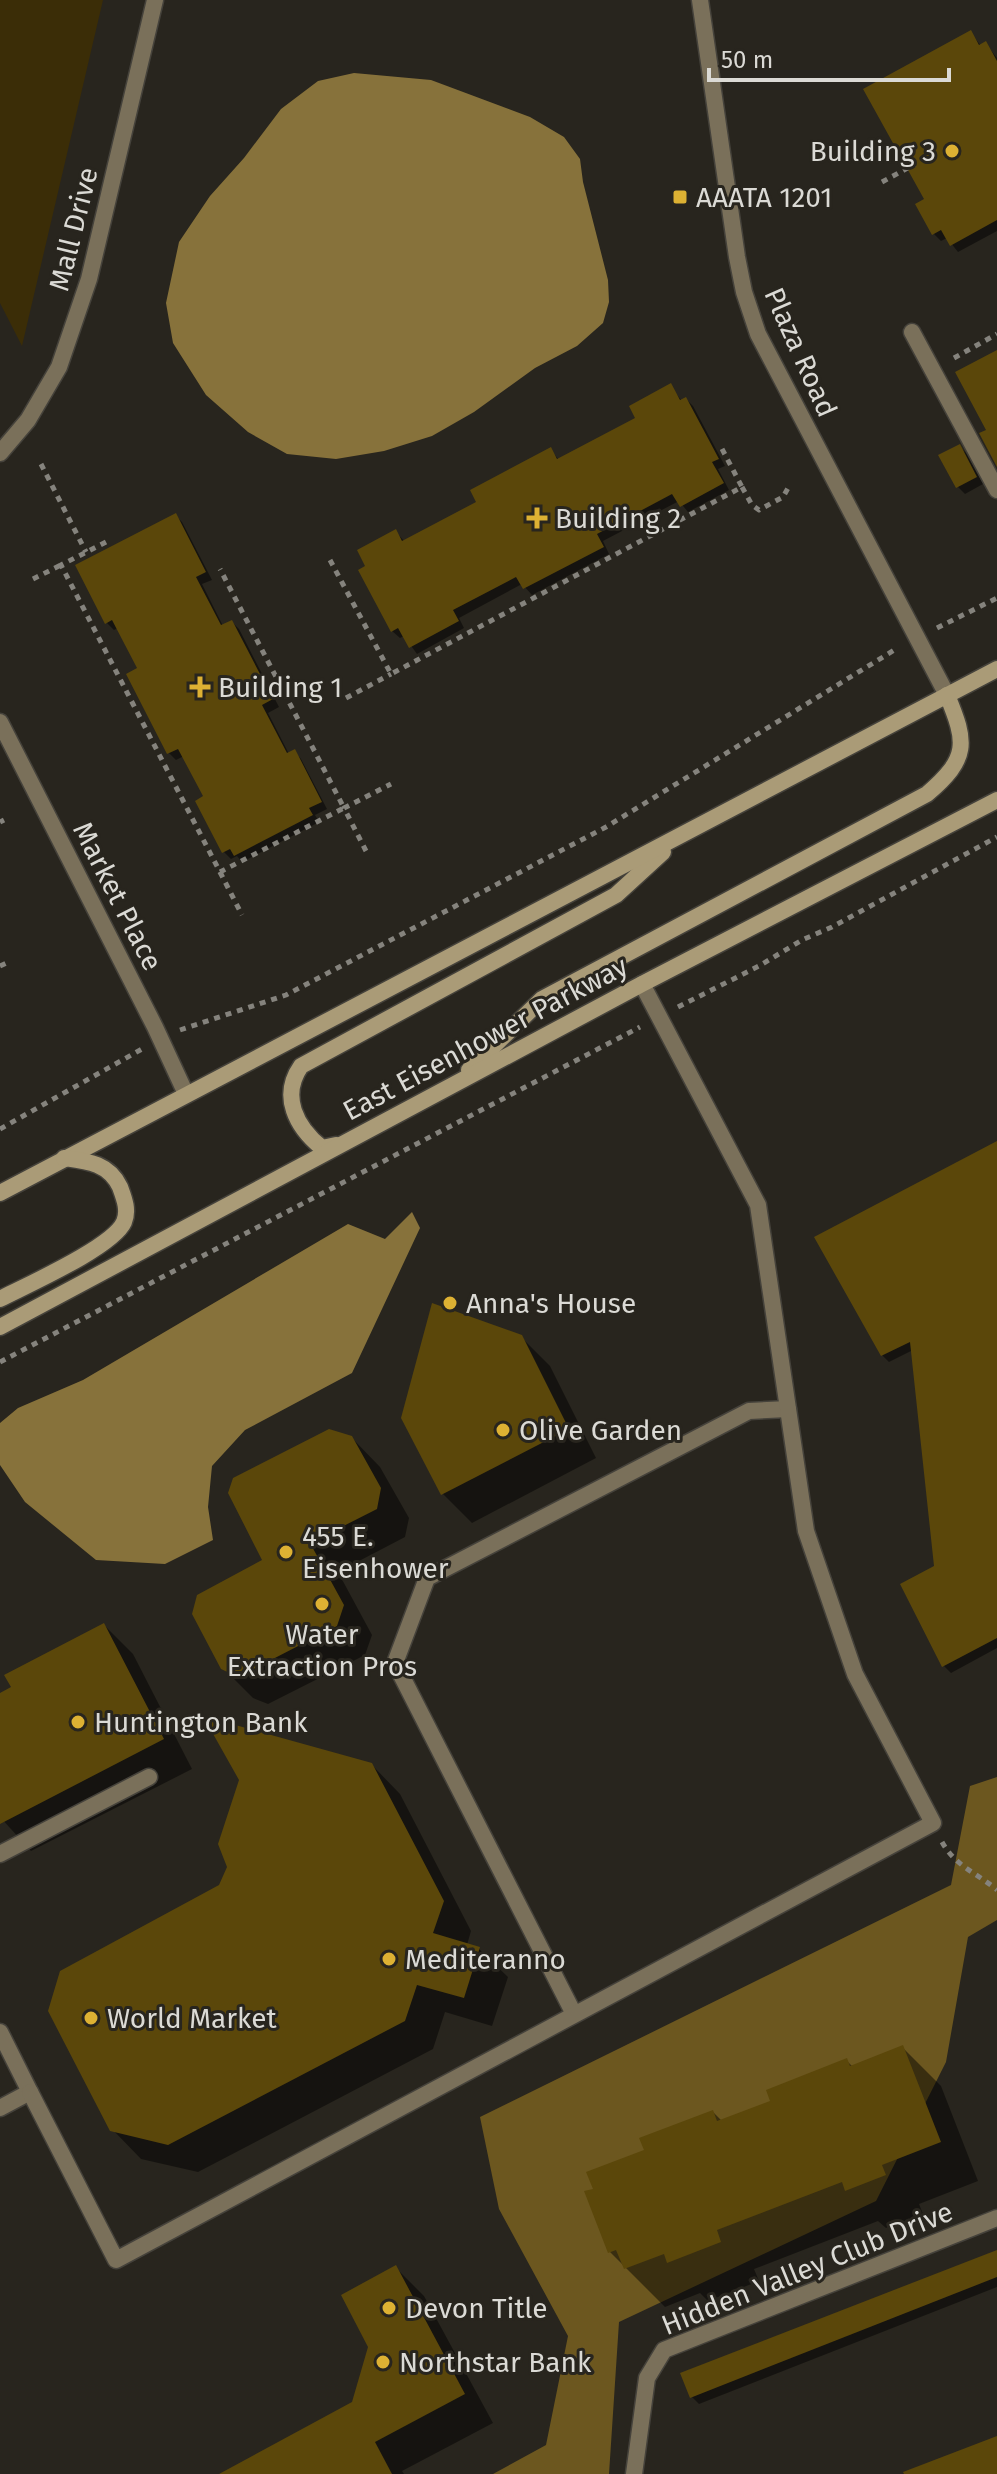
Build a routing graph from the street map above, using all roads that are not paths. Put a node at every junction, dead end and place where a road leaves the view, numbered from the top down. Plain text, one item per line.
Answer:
1 (155, 0) edge
2 (700, 0) edge
3 (912, 332) dead end
4 (0, 453) edge
5 (997, 490) edge
6 (997, 669) edge
7 (947, 695) junction
8 (0, 722) edge
9 (997, 800) edge
10 (682, 835) junction
11 (642, 984) junction
12 (453, 1085) junction
13 (186, 1094) junction
14 (343, 1143) junction
15 (64, 1158) junction
16 (0, 1193) edge
17 (0, 1299) edge
18 (0, 1327) edge
19 (788, 1409) junction
20 (149, 1777) dead end
21 (0, 1854) edge
22 (574, 2014) junction
23 (0, 2032) edge
24 (30, 2092) junction
25 (0, 2108) edge
26 (997, 2218) edge
27 (634, 2474) edge

1 - 4 street, Mall Drive
2 - 7 street, Plaza Road
3 - 5 street
6 - 7 main road
7 - 10 main road
7 - 12 main road
8 - 13 street, Market Place
9 - 11 main road, East Eisenhower Parkway
10 - 13 main road
10 - 14 main road
11 - 12 main road, East Eisenhower Parkway
11 - 19 street
12 - 14 main road, East Eisenhower Parkway
13 - 15 main road
14 - 18 main road, East Eisenhower Parkway
15 - 16 main road
15 - 17 main road
19 - 22 street
19 - 22 street
20 - 21 street
22 - 24 street
23 - 24 street
24 - 25 street
26 - 27 street, Hidden Valley Club Drive

